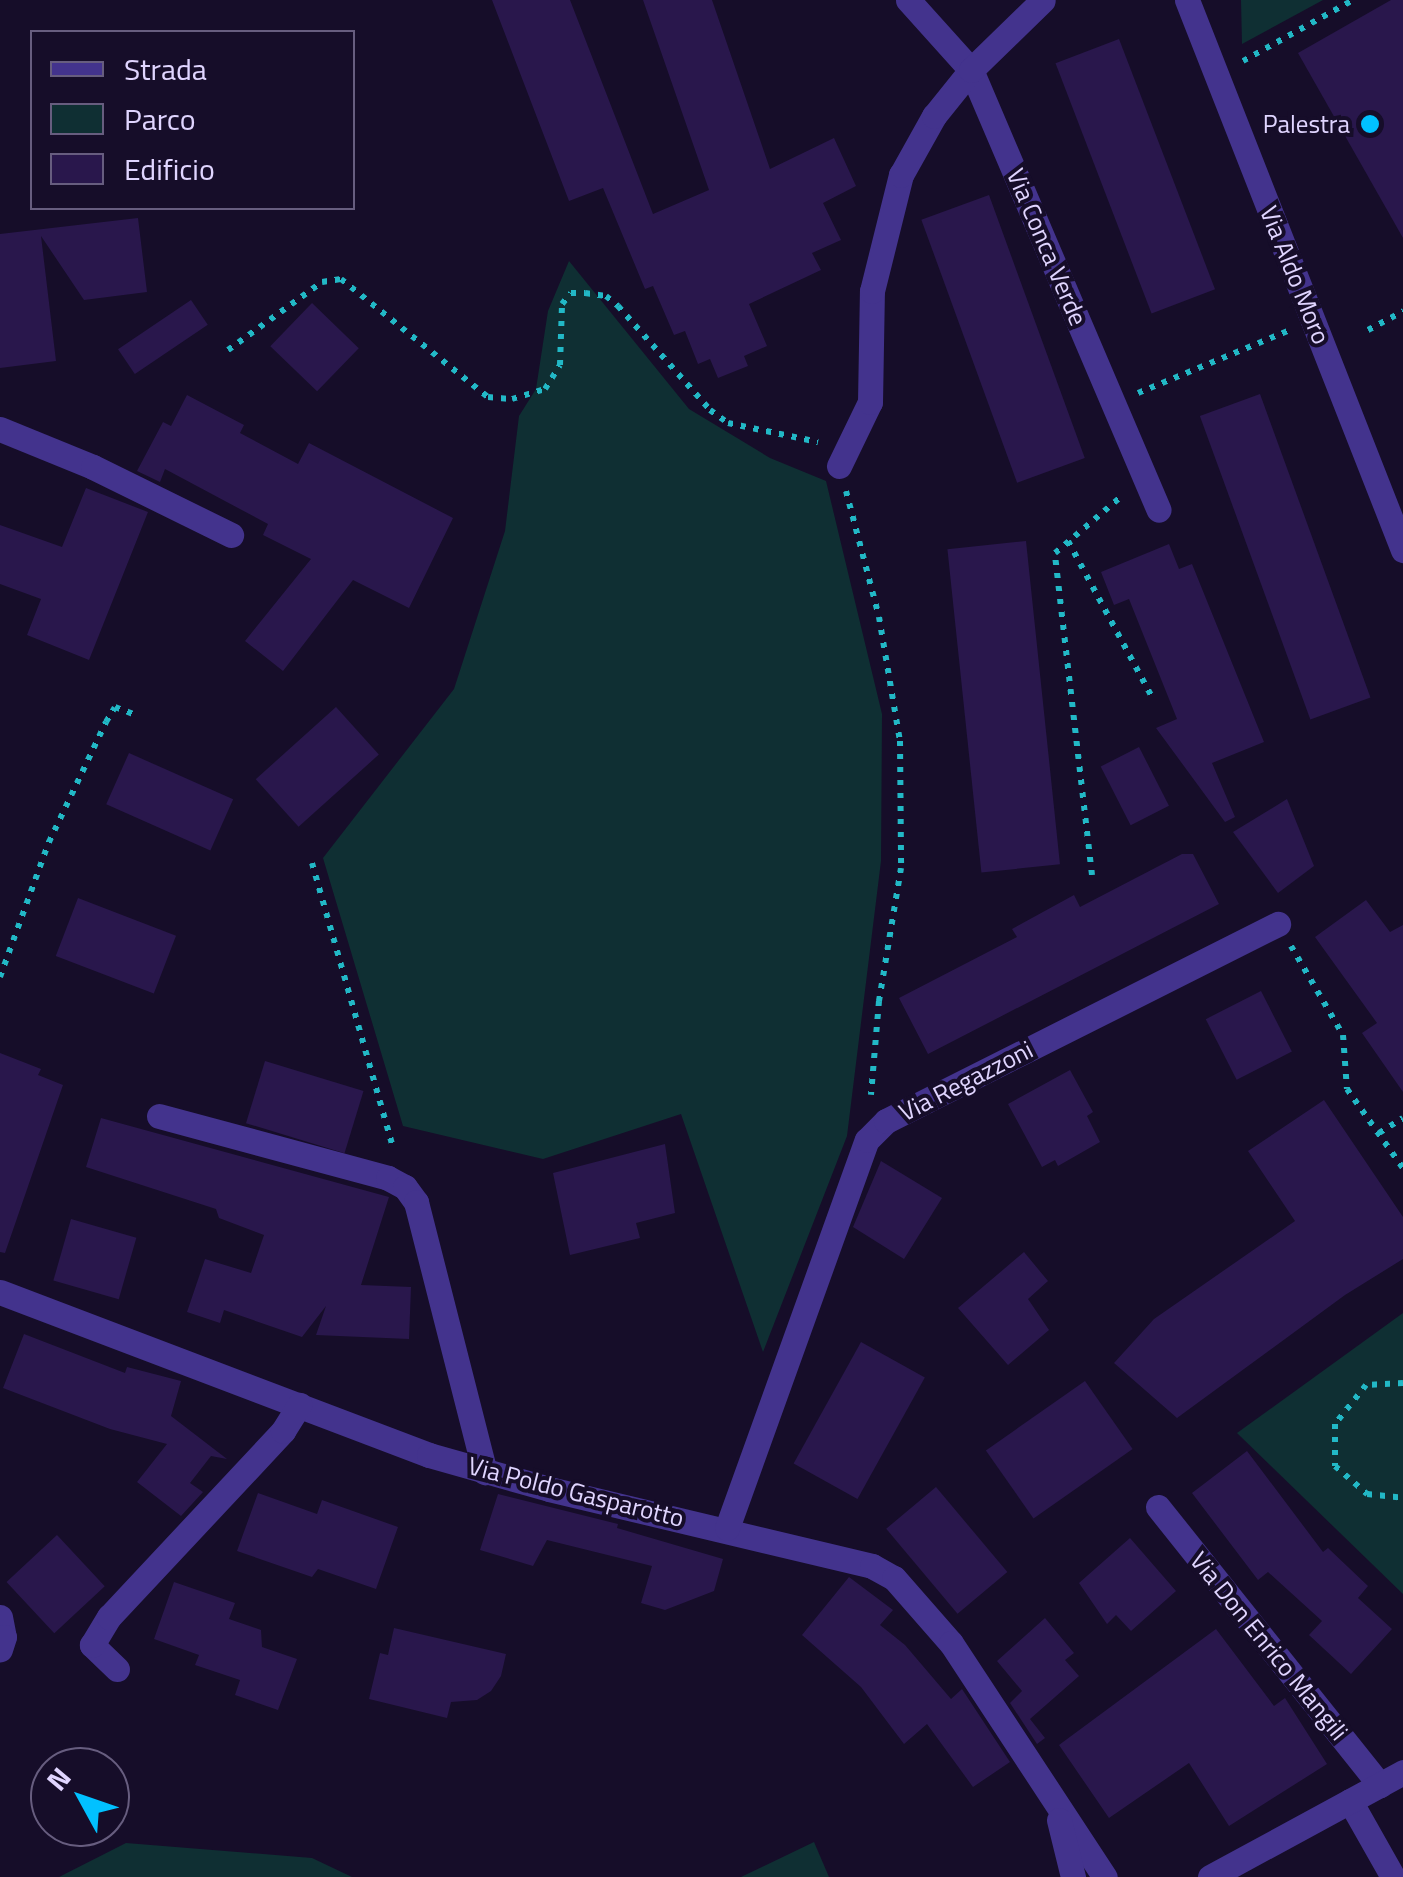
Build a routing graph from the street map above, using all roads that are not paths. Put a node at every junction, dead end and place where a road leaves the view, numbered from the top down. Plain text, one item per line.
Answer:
1 (908, 0) edge
2 (1044, 0) edge
3 (1187, 0) edge
4 (971, 70) junction
5 (0, 429) edge
6 (844, 456) road end
7 (1160, 510) dead end
8 (231, 534) dead end
9 (1403, 550) edge
10 (1278, 924) road end
11 (159, 1116) dead end
12 (0, 1292) edge
13 (298, 1404) junction
14 (485, 1472) junction
15 (1158, 1508) dead end
16 (727, 1528) junction
17 (0, 1617) edge
18 (0, 1649) edge
19 (117, 1669) dead end
20 (1392, 1778) edge
21 (1350, 1801) junction
22 (1056, 1806) junction
23 (1073, 1877) edge
24 (1105, 1877) edge
25 (1210, 1877) edge
26 (1393, 1877) edge

1 - 4 street, Via Conca Verde
2 - 4 street
3 - 9 street, Via Aldo Moro
4 - 6 street
4 - 7 street, Via Conca Verde
5 - 8 street
10 - 16 street, Via Regazzoni
11 - 14 street
12 - 13 street, Via Poldo Gasparotto
13 - 14 street, Via Poldo Gasparotto
13 - 19 street
14 - 16 street, Via Poldo Gasparotto
15 - 20 street, Via Don Enrico Mangili
16 - 22 street, Via Poldo Gasparotto
17 - 18 street
20 - 21 street, Via Don Enrico Mangili
21 - 25 street, Via Don Enrico Mangili
21 - 26 street
22 - 23 street, Via Poldo Gasparotto
22 - 24 street, Via Poldo Gasparotto

